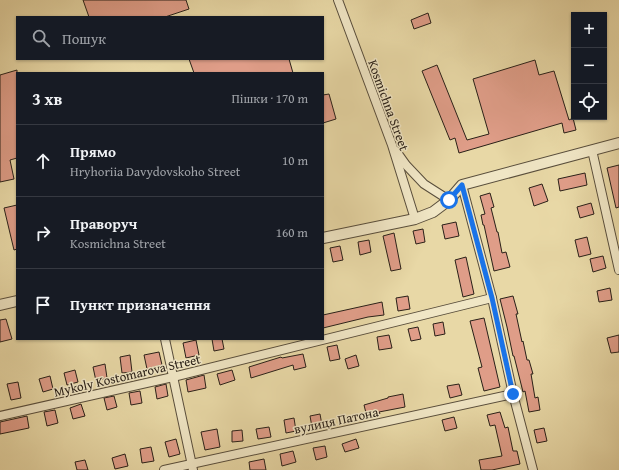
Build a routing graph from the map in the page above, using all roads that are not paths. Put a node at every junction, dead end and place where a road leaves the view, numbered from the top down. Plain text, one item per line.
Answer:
1 (338, 0) edge
2 (619, 143) edge
3 (392, 145) junction
4 (592, 150) junction
5 (462, 185) junction
6 (449, 200) junction
7 (415, 219) junction
8 (324, 238) edge
9 (619, 270) edge
10 (492, 298) junction
11 (16, 302) edge
12 (0, 305) edge
13 (165, 340) edge
14 (322, 340) edge
15 (324, 340) edge
16 (173, 377) junction
17 (513, 394) junction
18 (0, 416) edge
19 (192, 467) edge
20 (164, 470) edge
21 (533, 470) edge

1 - 3 street, Kosmichna Street
2 - 4 street
3 - 6 street
3 - 7 street, Kosmichna Street
4 - 5 street
4 - 9 street
5 - 6 street
5 - 10 street
6 - 7 street
7 - 8 street
10 - 15 street, Mykoly Kostomarova Street
10 - 17 street
11 - 12 street
13 - 16 street
14 - 16 street, Mykoly Kostomarova Street
16 - 18 street, Mykoly Kostomarova Street
16 - 19 street
17 - 19 street, вулиця Патона
17 - 21 street
19 - 20 street, вулиця Патона

